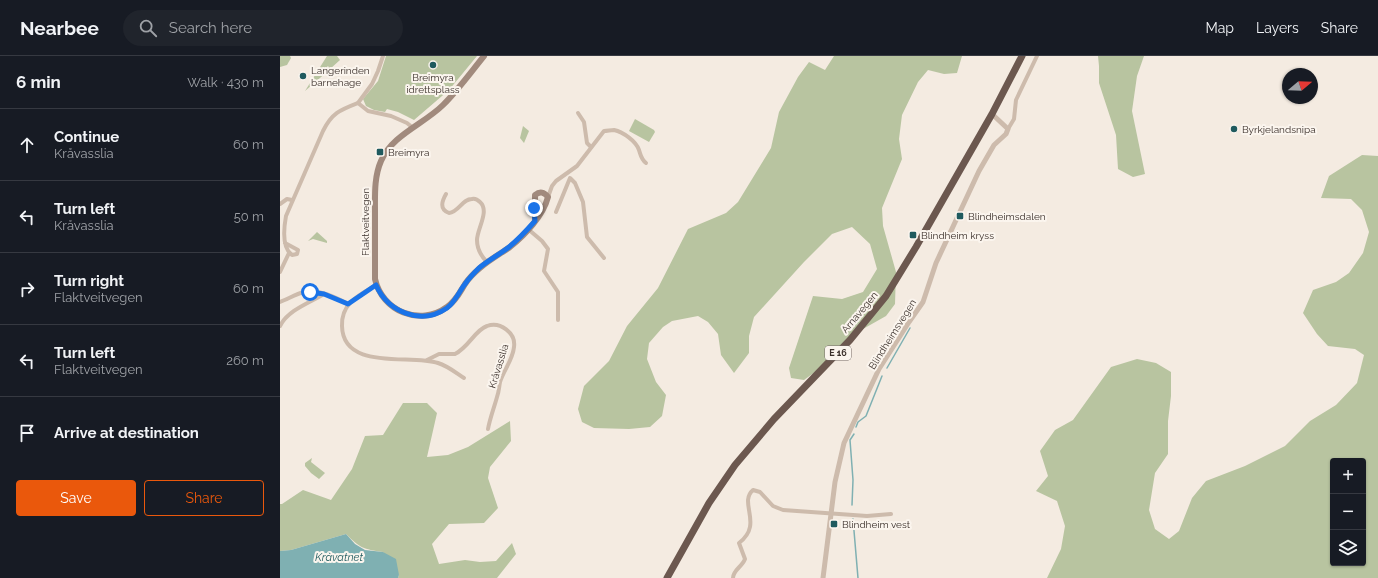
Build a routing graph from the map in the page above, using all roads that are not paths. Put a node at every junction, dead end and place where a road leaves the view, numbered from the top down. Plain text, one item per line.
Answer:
1 (383, 56) edge
2 (484, 56) edge
3 (1022, 56) edge
4 (1037, 56) edge
5 (358, 103) junction
6 (578, 112) dead end
7 (992, 114) junction
8 (413, 128) junction
9 (1008, 128) junction
10 (591, 147) junction
11 (646, 163) dead end
12 (568, 176) junction
13 (446, 194) dead end
14 (548, 197) junction
15 (292, 200) junction
16 (280, 204) edge
17 (556, 212) dead end
18 (535, 221) junction
19 (528, 229) junction
20 (286, 243) junction
21 (289, 253) junction
22 (604, 258) dead end
23 (487, 262) junction
24 (280, 272) edge
25 (376, 285) junction
26 (324, 294) junction
27 (280, 302) edge
28 (348, 304) junction
29 (558, 320) dead end
30 (280, 326) edge
31 (427, 360) junction
32 (464, 378) dead end
33 (488, 429) dead end
34 (831, 514) junction
35 (891, 514) dead end
36 (667, 578) edge
37 (733, 578) edge
38 (823, 578) edge

1 - 5 street
2 - 8 main road, Flaktveitvegen
3 - 7 highway, Arnavegen / E 16
4 - 9 street, Blindheimsvegen
5 - 8 street
5 - 15 street
6 - 10 street
7 - 9 street
7 - 36 highway, Arnavegen / E 16
8 - 25 main road, Flaktveitvegen
9 - 34 street, Blindheimsvegen
10 - 11 street, Flaktveitvegen
10 - 12 street, Flaktveitvegen
12 - 14 street, Flaktveitvegen
12 - 17 street, Flaktveitvegen
12 - 22 street
13 - 23 street
14 - 18 main road, Flaktveitvegen
14 - 18 main road
15 - 16 street
15 - 20 street
18 - 19 main road, Flaktveitvegen
19 - 23 main road, Flaktveitvegen
19 - 29 street
20 - 21 street
20 - 21 street
21 - 24 street
23 - 25 main road, Flaktveitvegen
25 - 28 street
26 - 27 street
26 - 28 street
26 - 30 street
28 - 31 street, Kråvasslia
31 - 32 street, Kråvasslia
31 - 33 street, Kråvasslia
34 - 35 street
34 - 37 street
34 - 38 street, Blindheimsvegen

